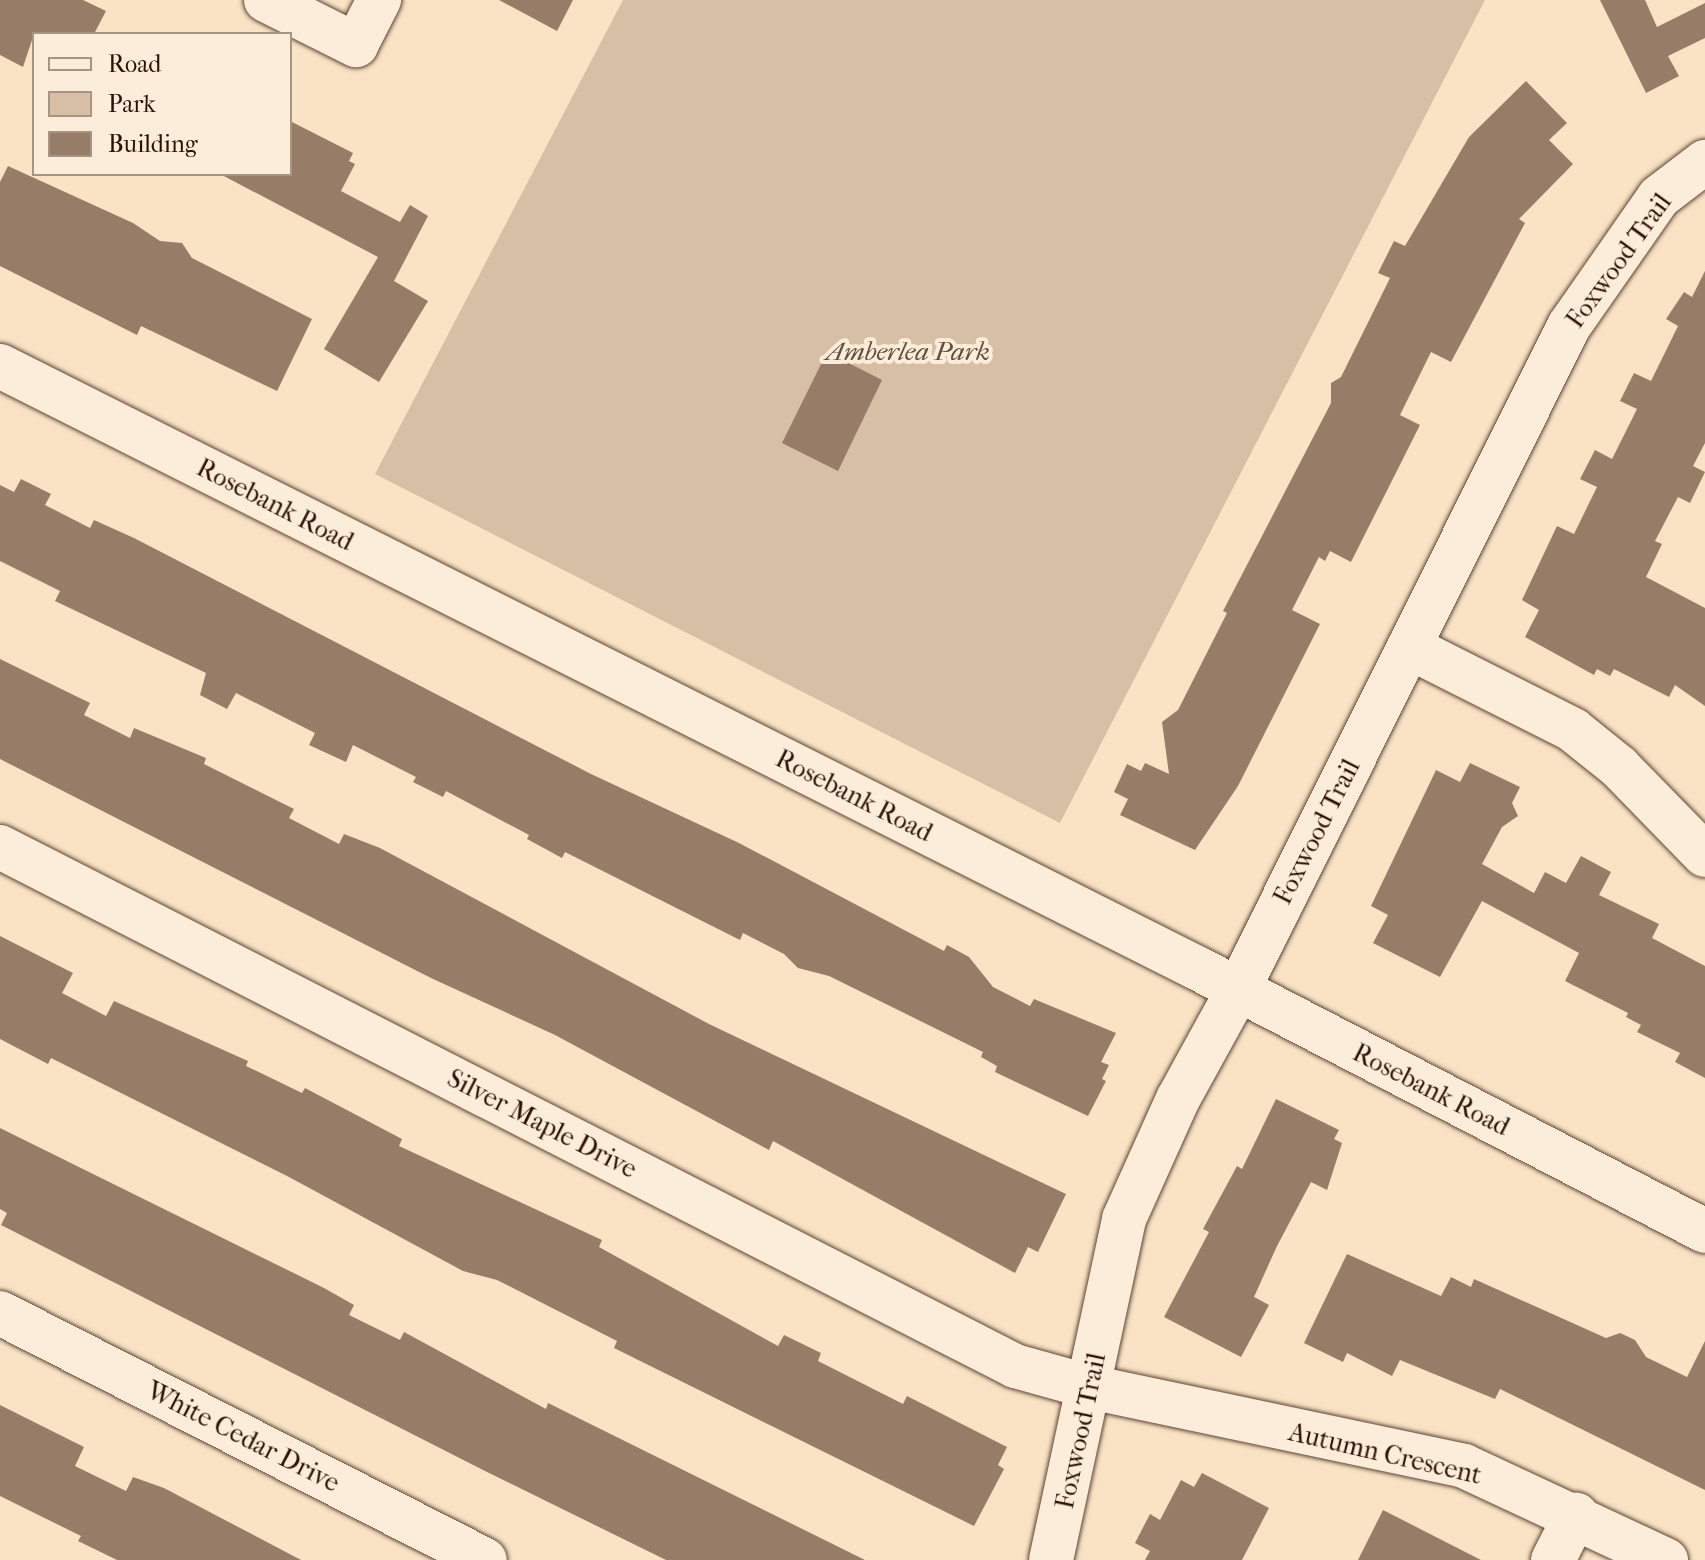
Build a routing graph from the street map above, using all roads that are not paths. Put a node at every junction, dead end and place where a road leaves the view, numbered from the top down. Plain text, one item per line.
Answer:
1 (266, 0) edge
2 (379, 0) edge
3 (1705, 162) edge
4 (0, 366) edge
5 (1409, 647) junction
6 (0, 847) edge
7 (1705, 855) edge
8 (1238, 990) junction
9 (1705, 1231) edge
10 (0, 1313) edge
11 (1090, 1387) junction
12 (1576, 1515) junction
13 (485, 1560) edge
14 (1051, 1560) edge
15 (1553, 1560) edge
16 (1666, 1560) edge

1 - 2 street
3 - 5 street, Foxwood Trail
4 - 8 street, Rosebank Road
5 - 7 street
5 - 8 street, Foxwood Trail
6 - 11 street, Silver Maple Drive
8 - 9 street, Rosebank Road
8 - 11 street, Foxwood Trail
10 - 13 street, White Cedar Drive
11 - 12 street, Autumn Crescent
11 - 14 street, Foxwood Trail
12 - 15 street
12 - 16 street, Autumn Crescent

